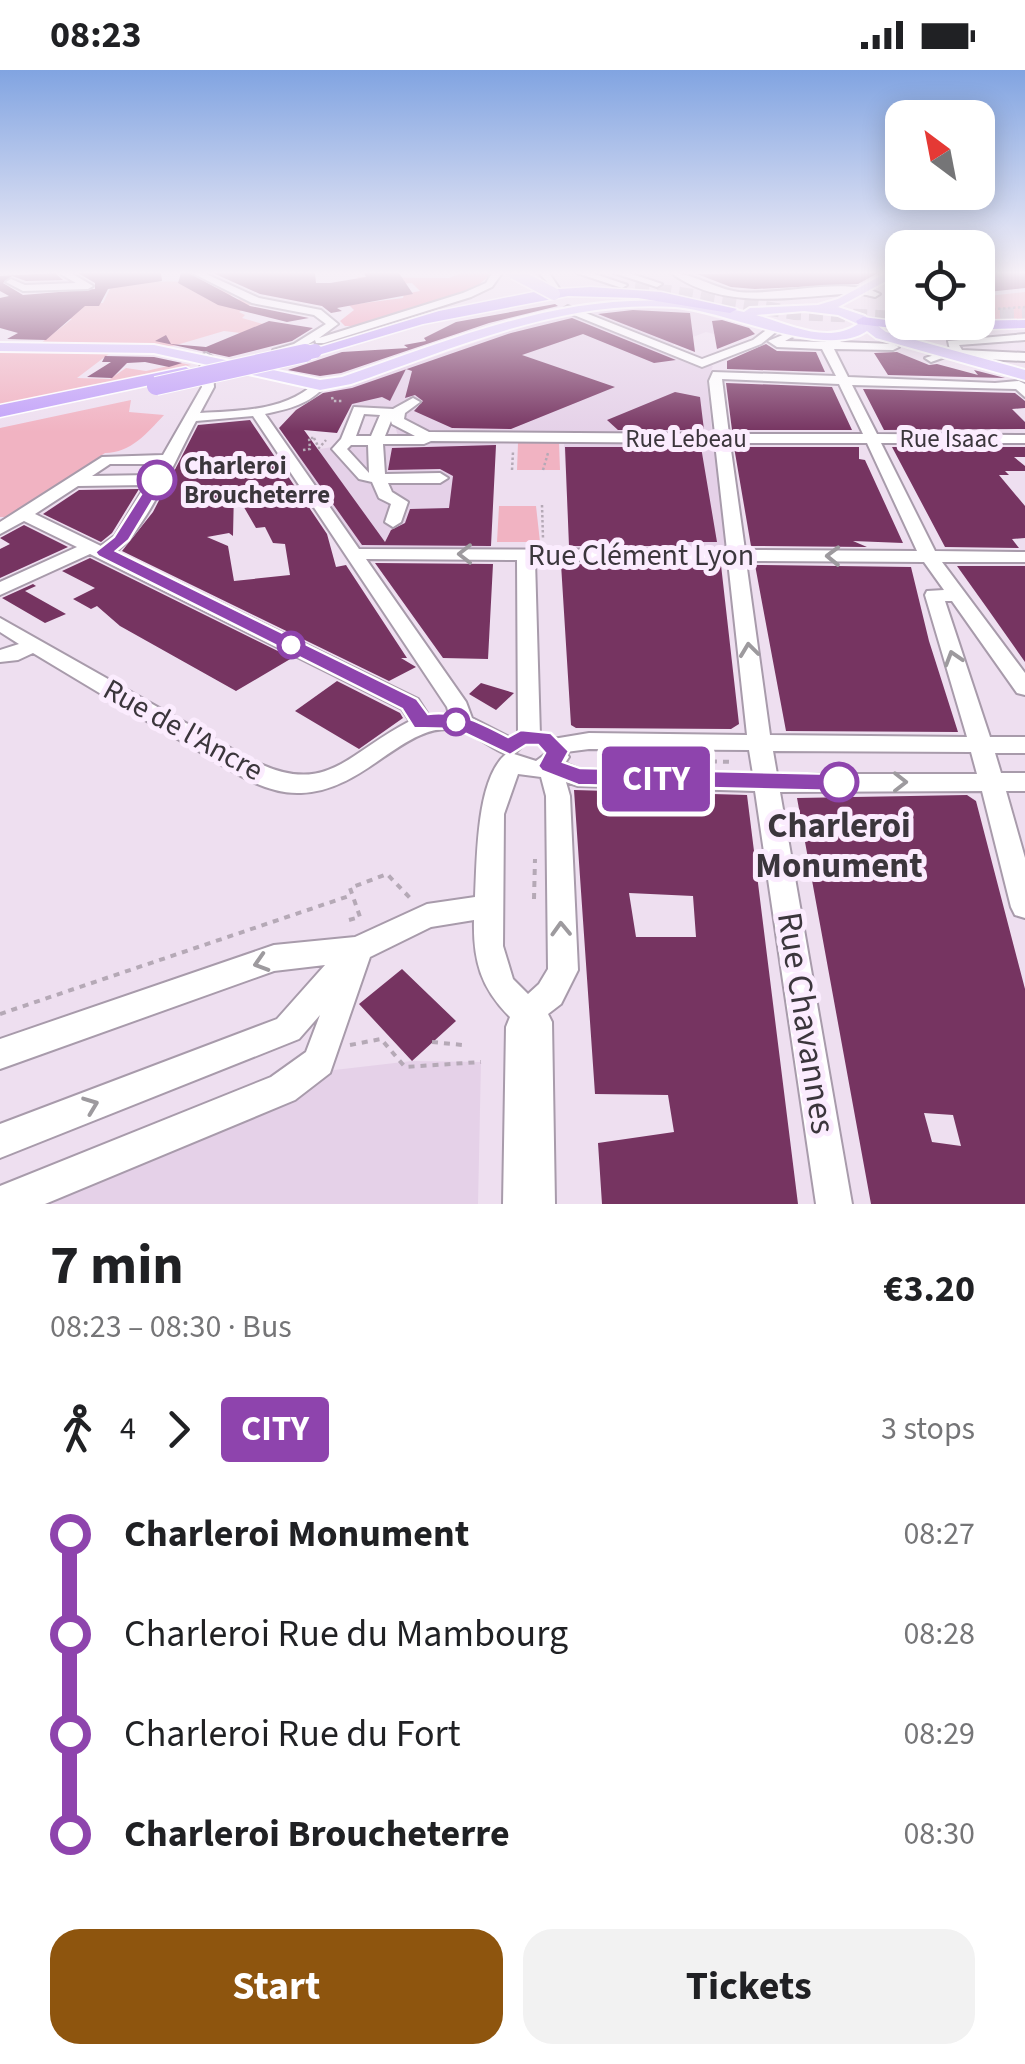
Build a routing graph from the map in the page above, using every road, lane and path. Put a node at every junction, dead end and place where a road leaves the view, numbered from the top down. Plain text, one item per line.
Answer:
1 (373, 326) edge
2 (402, 326) edge
3 (492, 326) edge
4 (618, 326) edge
5 (769, 326) edge
6 (785, 326) edge
7 (860, 326) edge
8 (868, 326) edge
9 (908, 326) edge
10 (957, 326) edge
11 (331, 327) joint
12 (364, 329) junction
13 (799, 334) junction
14 (841, 336) junction
15 (1025, 337) edge
16 (304, 344) junction
17 (827, 346) junction
18 (0, 347) edge
19 (893, 347) junction
20 (944, 355) junction
21 (1025, 357) edge
22 (206, 362) junction
23 (230, 363) junction
24 (844, 381) junction
25 (1024, 385) edge
26 (323, 390) junction
27 (342, 401) dead end
28 (413, 402) dead end
29 (258, 414) junction
30 (2, 418) edge
31 (193, 418) junction
32 (454, 438) junction
33 (506, 439) junction
34 (719, 439) junction
35 (873, 439) junction
36 (1025, 439) edge
37 (328, 440) dead end
38 (376, 440) junction
39 (552, 440) junction
40 (347, 441) junction
41 (297, 451) dead end
42 (170, 459) junction
43 (512, 470) dead end
44 (542, 470) dead end
45 (440, 478) dead end
46 (378, 479) junction
47 (157, 480) junction
48 (73, 481) junction
49 (542, 506) dead end
50 (24, 514) junction
51 (394, 522) dead end
52 (0, 529) edge
53 (97, 549) junction
54 (353, 554) junction
55 (535, 555) junction
56 (737, 555) junction
57 (929, 557) junction
58 (1025, 557) edge
59 (0, 589) edge
60 (958, 596) junction
61 (0, 624) edge
62 (34, 644) junction
63 (0, 656) edge
64 (1025, 688) edge
65 (422, 722) junction
66 (462, 723) junction
67 (732, 744) junction
68 (978, 744) junction
69 (760, 745) junction
70 (1025, 745) edge
71 (516, 748) junction
72 (552, 756) junction
73 (635, 759) dead end
74 (990, 781) junction
75 (767, 782) junction
76 (1025, 782) edge
77 (535, 859) dead end
78 (352, 895) junction
79 (534, 899) dead end
80 (410, 900) dead end
81 (489, 906) junction
82 (1025, 907) edge
83 (353, 934) junction
84 (528, 1012) junction
85 (0, 1014) edge
86 (432, 1042) dead end
87 (463, 1046) dead end
88 (324, 1049) junction
89 (0, 1054) edge
90 (481, 1062) dead end
91 (0, 1141) edge
92 (1, 1204) edge
93 (521, 1204) edge
94 (538, 1204) edge
95 (834, 1204) edge

1 - 12 street
2 - 30 highway, bridge
3 - 26 main road
4 - 5 street
6 - 13 main road
7 - 14 main road
8 - 20 main road
9 - 10 highway
11 - 12 street
11 - 16 street
12 - 16 street
13 - 14 main road
13 - 17 street
14 - 17 street
14 - 19 main road
15 - 20 street
16 - 23 street
17 - 19 street
17 - 24 street
18 - 22 main road
19 - 20 main road
20 - 21 street
20 - 25 main road
22 - 23 main road
22 - 30 highway
22 - 31 street
23 - 26 main road
24 - 25 street
24 - 34 street, Rue Chavannes
24 - 35 street
26 - 27 path
26 - 29 street
28 - 32 street
29 - 31 street
29 - 54 street
31 - 42 street
32 - 33 street, Rue Lebeau
32 - 38 street
33 - 39 street, Rue Lebeau
33 - 43 path
34 - 35 street, Rue Lebeau
34 - 39 street, Rue Lebeau
34 - 56 street, Rue Chavannes
35 - 36 street, Rue Isaac
35 - 57 street
37 - 41 path
38 - 40 street
38 - 40 street
38 - 46 street
39 - 44 path
40 - 46 street
42 - 47 street
42 - 48 street
45 - 46 street
46 - 51 street
47 - 48 street
47 - 53 street
48 - 50 street
49 - 55 path
50 - 52 street
50 - 53 street
53 - 59 street
53 - 65 street
55 -> 54 street, Rue Clément Lyon
54 - 66 street
55 - 56 street, Rue Clément Lyon
55 - 71 street
57 -> 56 street, Rue Clément Lyon
69 -> 56 street, Rue Chavannes
57 - 58 street, Rue Clément Lyon
57 - 60 street
60 - 64 street
68 -> 60 street
61 - 62 street, Rue de l'Ancre
62 - 63 street
62 - 65 street, Rue de l'Ancre
65 - 66 street
66 - 71 street
67 - 69 street
67 - 72 street
67 - 73 path
68 - 69 street
68 - 70 street
68 - 74 street
69 - 75 street, Rue Chavannes
71 - 72 street
71 - 81 street
72 - 75 street
84 -> 72 street
75 -> 74 street
74 - 76 street
74 - 82 street
75 - 95 street, Rue Chavannes
77 - 79 path
78 - 80 path
78 - 83 path
78 - 85 path
81 - 83 street
81 - 84 street
83 - 88 street
83 -> 89 street
91 -> 83 street
84 - 93 street
84 - 94 street
86 - 87 path
88 - 90 path
88 - 92 street

